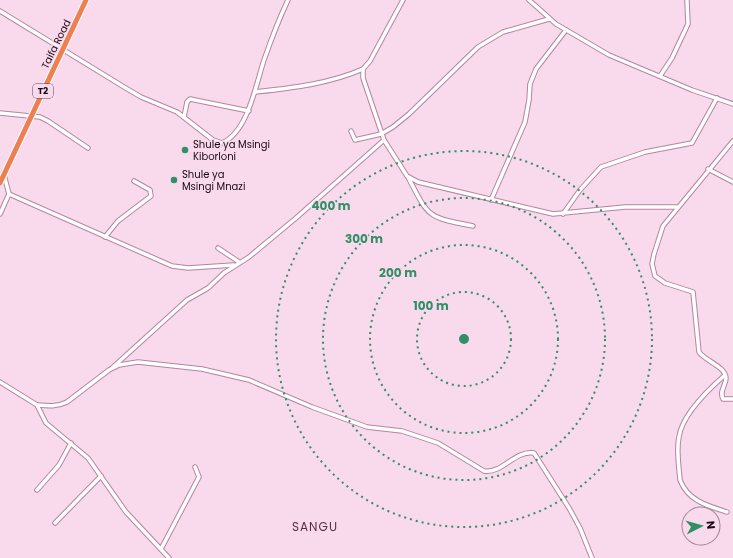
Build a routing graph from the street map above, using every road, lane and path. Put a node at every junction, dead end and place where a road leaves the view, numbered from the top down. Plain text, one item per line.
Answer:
1 (86, 0) edge
2 (288, 0) edge
3 (403, 0) edge
4 (529, 0) edge
5 (687, 1) dead end
6 (0, 11) edge
7 (549, 19) junction
8 (566, 30) junction
9 (63, 50) junction
10 (363, 70) junction
11 (660, 76) junction
12 (254, 92) junction
13 (717, 98) junction
14 (733, 104) edge
15 (248, 111) junction
16 (0, 113) edge
17 (31, 116) junction
18 (184, 117) junction
19 (351, 131) dead end
20 (381, 134) junction
21 (384, 140) junction
22 (733, 141) edge
23 (88, 148) dead end
24 (708, 169) junction
25 (2, 176) edge
26 (407, 176) junction
27 (134, 181) dead end
28 (733, 182) edge
29 (0, 184) edge
30 (9, 194) junction
31 (491, 200) junction
32 (677, 207) junction
33 (0, 214) edge
34 (563, 214) junction
35 (473, 226) dead end
36 (105, 237) junction
37 (218, 248) dead end
38 (237, 264) junction
39 (109, 370) junction
40 (725, 375) junction
41 (0, 382) edge
42 (733, 399) edge
43 (37, 405) junction
44 (71, 443) junction
45 (195, 467) dead end
46 (101, 476) junction
47 (37, 490) dead end
48 (727, 512) dead end
49 (56, 523) dead end
50 (160, 549) junction
51 (169, 558) edge
52 (592, 558) edge

1 - 9 highway, Taifa Road / T2
2 - 12 street
3 - 10 street
4 - 7 street
5 - 11 street
6 - 9 street
7 - 8 street
7 - 20 street
8 - 11 street
8 - 31 street
9 - 17 highway, Taifa Road / T2
9 - 18 street
10 - 12 street
10 - 20 street
11 - 13 street
12 - 15 street
13 - 14 street
13 - 34 street
15 - 18 street
15 - 18 street
16 - 17 street
17 - 23 street
17 - 25 highway, Taifa Road / T2
19 - 20 street
20 - 21 street
21 - 26 street
21 - 38 street
22 - 24 street
24 - 28 street
24 - 32 street
25 - 29 highway, Taifa Road / T2
25 - 30 street
26 - 31 street
26 - 35 street
27 - 36 street
30 - 33 street
30 - 36 street
31 - 34 street
32 - 34 street
32 - 40 street
36 - 38 street
37 - 38 street
38 - 39 street
39 - 43 street
39 - 52 street
40 - 42 street
40 - 48 street
41 - 43 street
43 - 44 street
44 - 46 street
44 - 47 street
45 - 50 street
46 - 49 street
46 - 50 street
50 - 51 street

